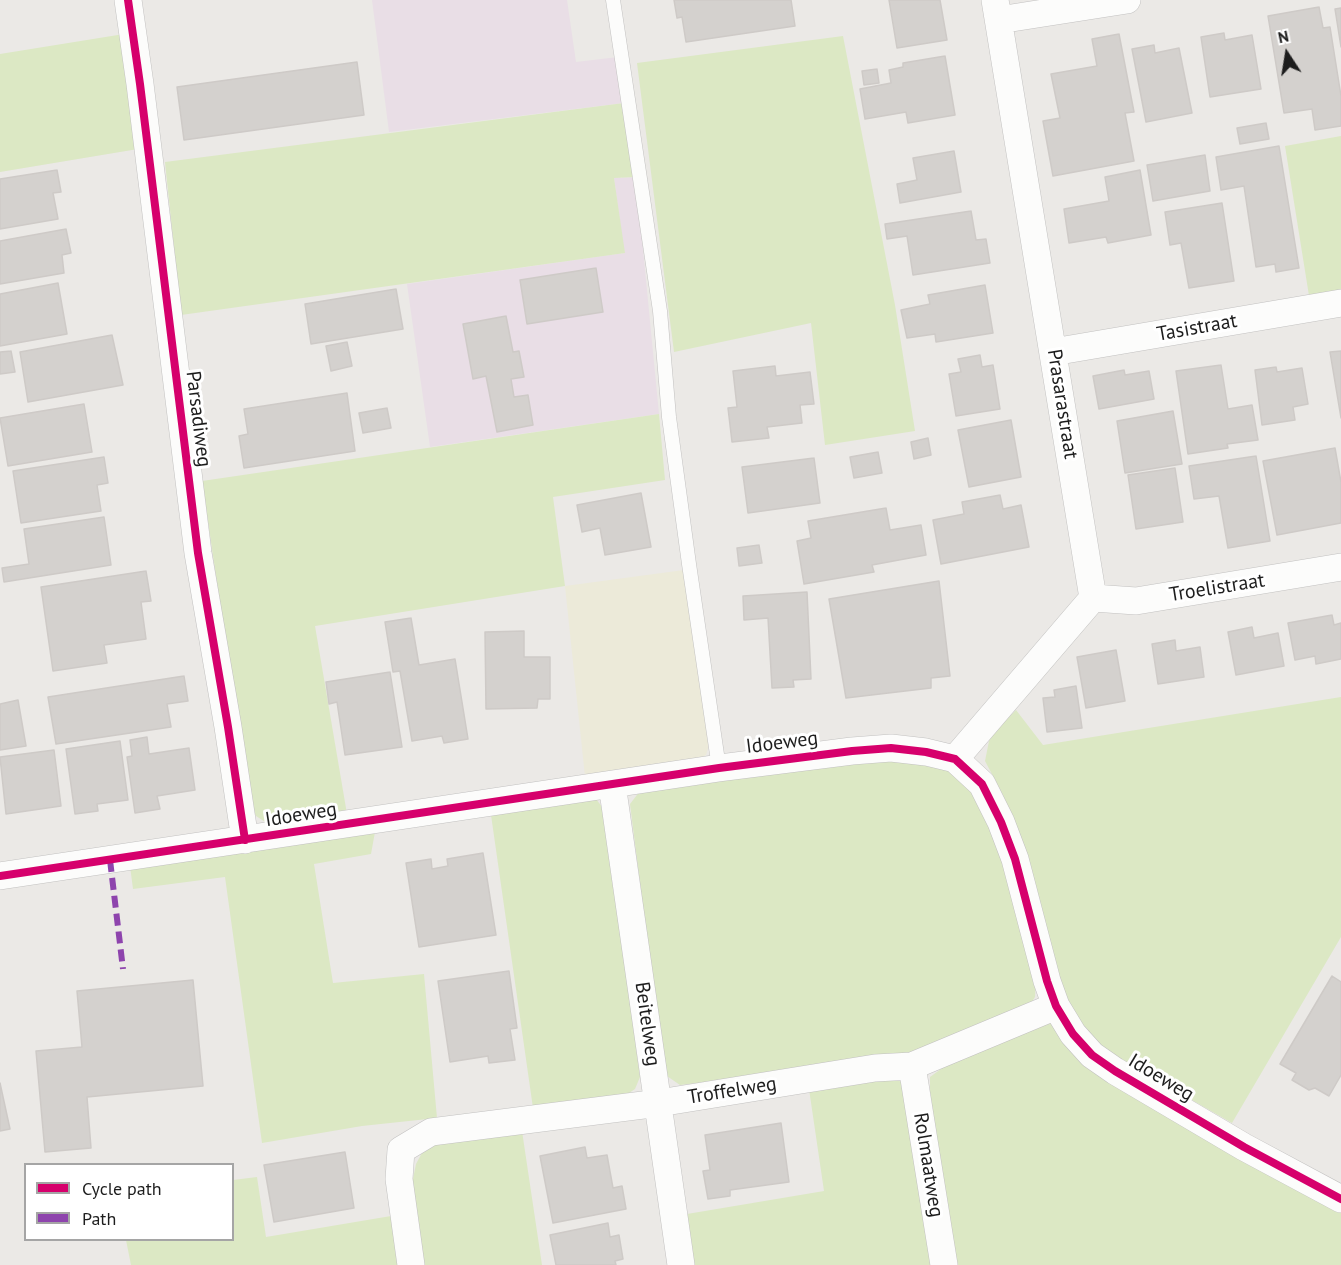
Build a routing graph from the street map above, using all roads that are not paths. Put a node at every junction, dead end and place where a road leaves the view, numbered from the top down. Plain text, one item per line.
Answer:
1 (128, 0) edge
2 (613, 0) edge
3 (1127, 0) edge
4 (997, 10) edge
5 (1341, 303) edge
6 (1053, 352) junction
7 (1341, 567) edge
8 (1093, 598) junction
9 (955, 759) junction
10 (719, 768) junction
11 (612, 783) junction
12 (245, 840) junction
13 (0, 876) edge
14 (1056, 1006) junction
15 (912, 1066) junction
16 (658, 1103) junction
17 (1341, 1199) edge
18 (411, 1265) edge
19 (681, 1265) edge
20 (944, 1265) edge

1 - 12 street, Parsadiweg
2 - 10 lane
3 - 4 street
4 - 6 street, Prasarastraat
5 - 6 street, Tasistraat
6 - 8 street, Prasarastraat
7 - 8 street, Troelistraat
8 - 9 street
9 - 10 street, Idoeweg
9 - 14 street, Idoeweg
10 - 11 street, Idoeweg
11 - 12 street, Idoeweg
11 - 16 street, Beitelweg
12 - 13 street, Idoeweg
14 - 15 street, Troffelweg
14 - 17 street, Idoeweg
15 - 16 street, Troffelweg
15 - 20 street, Rolmaatweg
16 - 18 street, Troffelweg
16 - 19 street, Beitelweg

